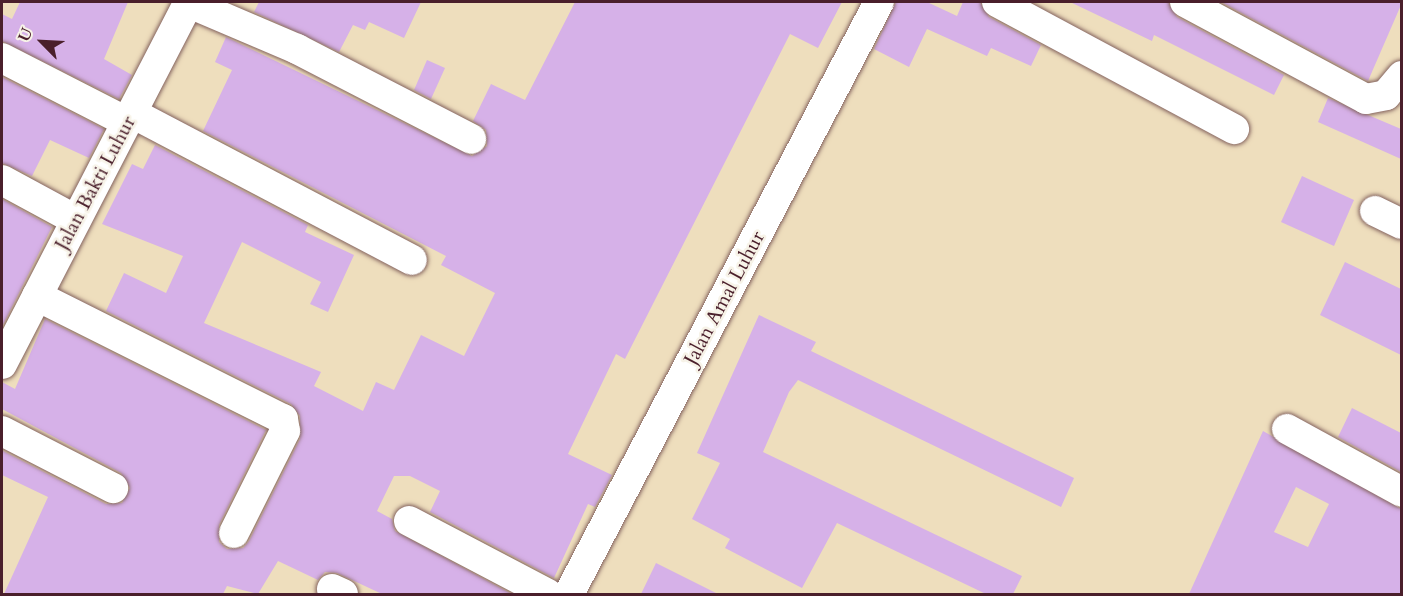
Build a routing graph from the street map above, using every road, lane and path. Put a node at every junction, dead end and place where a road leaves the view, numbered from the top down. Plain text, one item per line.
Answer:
1 (188, 2) edge
2 (879, 2) edge
3 (997, 2) edge
4 (1185, 2) edge
5 (2, 58) edge
6 (1401, 76) edge
7 (129, 117) junction
8 (1234, 129) dead end
9 (471, 139) dead end
10 (2, 180) edge
11 (1375, 211) dead end
12 (75, 220) junction
13 (1401, 224) edge
14 (412, 260) dead end
15 (37, 296) junction
16 (2, 364) edge
17 (1287, 429) dead end
18 (2, 430) edge
19 (113, 488) dead end
20 (1401, 492) edge
21 (409, 521) dead end
22 (234, 533) dead end
23 (548, 594) edge
24 (569, 594) edge

1 - 7 street, Jalan Bakti Luhur
1 - 9 street
2 - 24 street, Jalan Amal Luhur
3 - 8 street
4 - 6 street
5 - 7 street
7 - 12 street, Jalan Bakti Luhur
7 - 14 street
10 - 12 street
11 - 13 street
12 - 15 street, Jalan Bakti Luhur
15 - 16 street, Jalan Bakti Luhur
15 - 22 street
17 - 20 street
18 - 19 street
21 - 23 street

